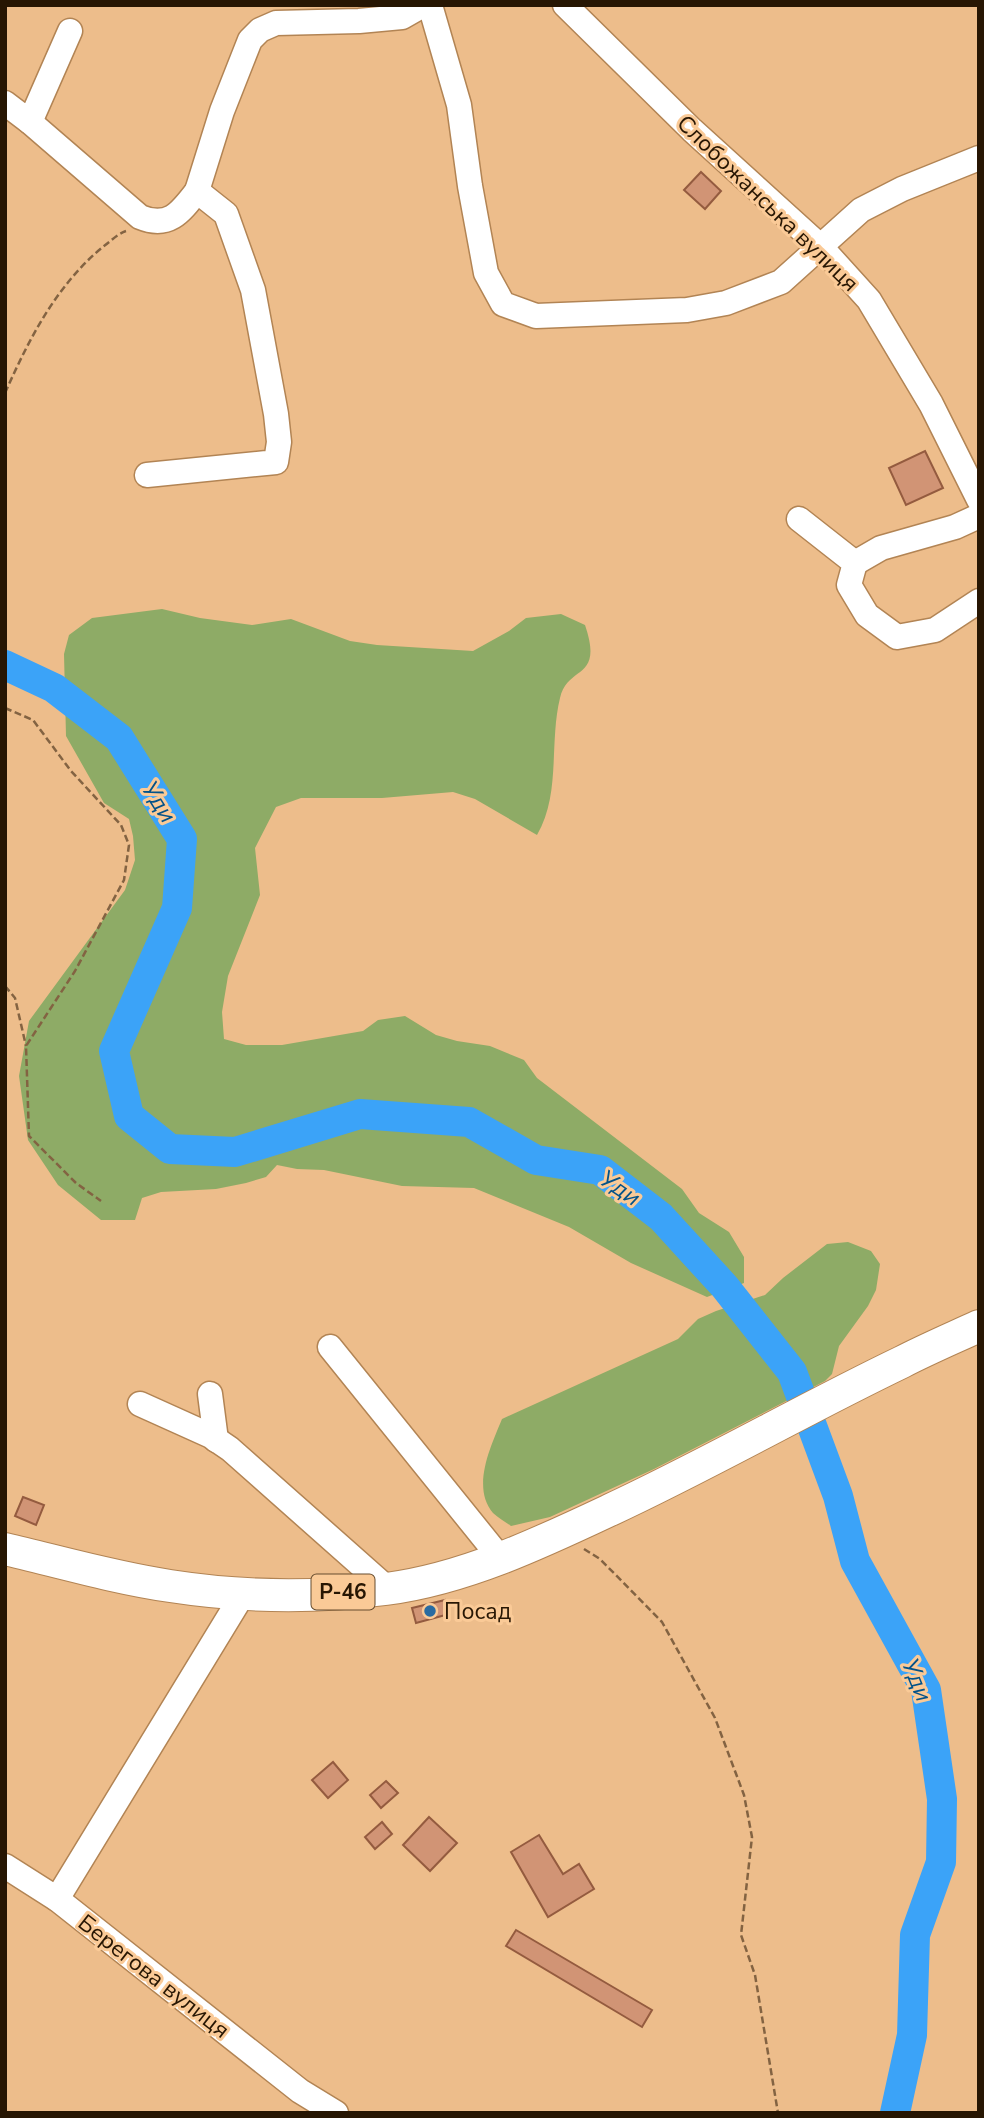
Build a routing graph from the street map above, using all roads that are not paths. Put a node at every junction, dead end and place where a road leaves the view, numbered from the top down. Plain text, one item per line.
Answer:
1 (423, 5) edge
2 (430, 5) edge
3 (565, 5) edge
4 (70, 32) dead end
5 (5, 103) edge
6 (30, 122) junction
7 (979, 158) edge
8 (197, 191) junction
9 (821, 247) junction
10 (147, 475) dead end
11 (979, 500) edge
12 (979, 516) edge
13 (799, 519) dead end
14 (855, 563) junction
15 (979, 601) edge
16 (979, 1326) edge
17 (330, 1347) dead end
18 (210, 1395) dead end
19 (140, 1404) dead end
20 (216, 1440) junction
21 (5, 1549) edge
22 (501, 1559) junction
23 (388, 1589) junction
24 (243, 1594) junction
25 (5, 1866) edge
26 (57, 1899) junction
27 (299, 2102) edge
28 (336, 2113) edge

1 - 8 street
2 - 9 street
3 - 9 street, Слобожанська вулиця
4 - 6 street
5 - 6 street
6 - 8 street
7 - 9 street
8 - 10 street
9 - 11 street, Слобожанська вулиця
12 - 14 street
13 - 14 street
14 - 15 street
16 - 22 main road, Р-46
17 - 22 street
18 - 20 street
19 - 20 street
20 - 23 street
21 - 24 main road, Р-46
22 - 23 main road, Р-46
23 - 24 main road, Р-46
24 - 26 street
25 - 26 street, Берегова вулиця
26 - 27 street, Берегова вулиця
27 - 28 street, Берегова вулиця

